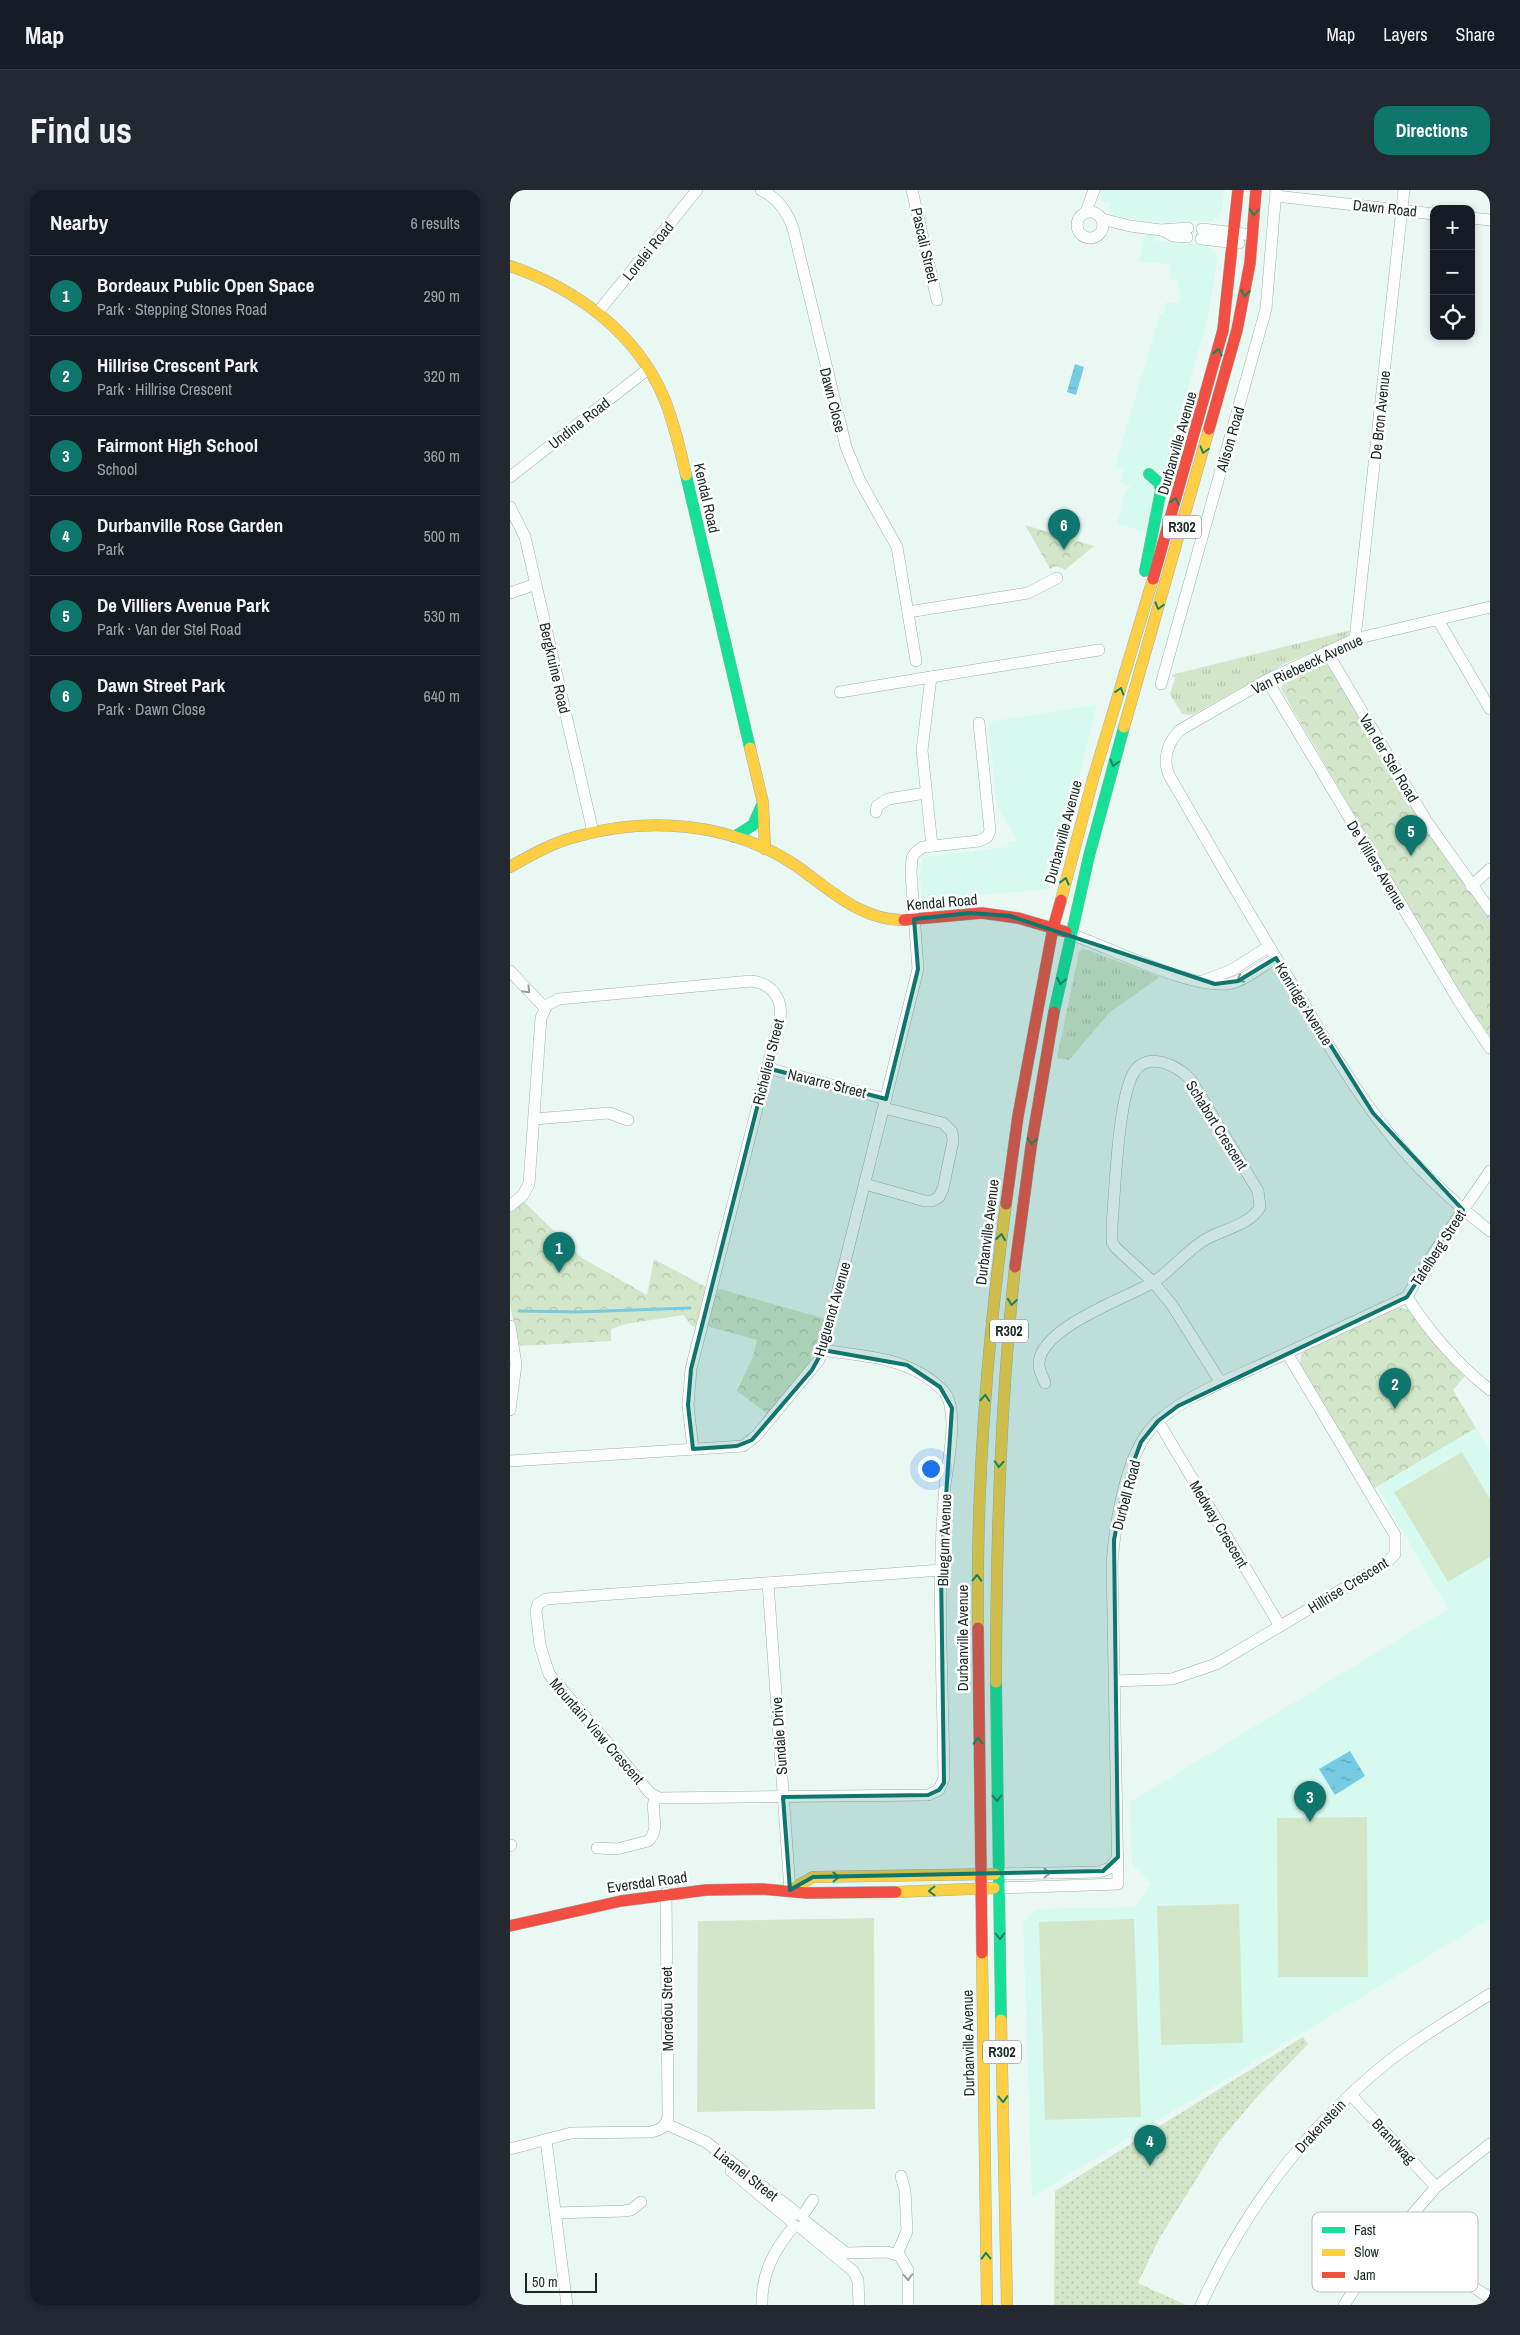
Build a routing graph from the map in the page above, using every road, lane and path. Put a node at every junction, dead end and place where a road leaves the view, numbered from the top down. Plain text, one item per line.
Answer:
1 (697, 190) edge
2 (761, 190) edge
3 (912, 190) edge
4 (1238, 190) edge
5 (1256, 190) edge
6 (1404, 190) edge
7 (1093, 193) edge
8 (1276, 193) edge
9 (1402, 210) junction
10 (1086, 212) junction
11 (1430, 214) edge
12 (1100, 217) junction
13 (1475, 218) edge
14 (1490, 220) edge
15 (1130, 226) junction
16 (1101, 232) junction
17 (1187, 233) dead end
18 (1202, 234) dead end
19 (1233, 238) junction
20 (1252, 240) junction
21 (510, 266) edge
22 (938, 300) dead end
23 (598, 312) junction
24 (648, 369) junction
25 (1148, 474) dead end
26 (510, 477) edge
27 (510, 507) edge
28 (1056, 578) dead end
29 (536, 584) junction
30 (510, 593) edge
31 (1490, 607) edge
32 (908, 612) junction
33 (1438, 620) junction
34 (1355, 639) junction
35 (1134, 645) junction
36 (1099, 650) dead end
37 (1326, 652) junction
38 (916, 662) dead end
39 (931, 677) junction
40 (1267, 680) junction
41 (1161, 684) dead end
42 (840, 692) dead end
43 (1490, 709) edge
44 (979, 723) dead end
45 (1169, 746) joint
46 (926, 793) junction
47 (763, 806) junction
48 (876, 812) dead end
49 (592, 832) junction
50 (734, 837) junction
51 (932, 846) junction
52 (765, 849) junction
53 (782, 857) junction
54 (510, 867) edge
55 (1490, 869) edge
56 (1471, 886) junction
57 (1490, 910) edge
58 (914, 919) junction
59 (1054, 928) junction
60 (1070, 934) junction
61 (1268, 946) junction
62 (1276, 958) junction
63 (510, 971) edge
64 (1201, 981) junction
65 (544, 1008) junction
66 (1490, 1048) edge
67 (767, 1068) junction
68 (885, 1103) junction
69 (534, 1119) junction
70 (628, 1120) dead end
71 (1490, 1170) edge
72 (865, 1184) junction
73 (510, 1206) edge
74 (1463, 1210) junction
75 (1490, 1231) edge
76 (1153, 1282) junction
77 (1407, 1296) junction
78 (510, 1326) edge
79 (823, 1350) junction
80 (1287, 1353) junction
81 (1045, 1383) dead end
82 (1221, 1383) junction
83 (1490, 1390) edge
84 (510, 1410) edge
85 (1158, 1421) junction
86 (693, 1450) junction
87 (510, 1461) edge
88 (942, 1570) junction
89 (768, 1583) junction
90 (1280, 1626) junction
91 (1115, 1681) junction
92 (939, 1790) joint
93 (656, 1797) junction
94 (783, 1797) junction
95 (597, 1848) dead end
96 (1118, 1858) junction
97 (998, 1874) junction
98 (980, 1875) junction
99 (998, 1888) junction
100 (980, 1889) junction
101 (790, 1890) junction
102 (666, 1893) junction
103 (510, 1926) edge
104 (1490, 1994) edge
105 (1351, 2095) junction
106 (666, 2124) junction
107 (546, 2140) junction
108 (1490, 2144) edge
109 (510, 2148) edge
110 (901, 2176) dead end
111 (1436, 2187) junction
112 (813, 2200) dead end
113 (641, 2202) dead end
114 (1415, 2212) edge
115 (555, 2213) junction
116 (798, 2221) junction
117 (896, 2254) junction
118 (1478, 2290) edge
119 (1353, 2292) edge
120 (1490, 2298) edge
121 (567, 2305) edge
122 (762, 2305) edge
123 (859, 2305) edge
124 (908, 2305) edge
125 (987, 2305) edge
126 (1007, 2305) edge
127 (1201, 2305) edge
128 (1344, 2305) edge

1 - 23 street, Lorelei Road
2 - 32 street, Dawn Close
3 - 22 street, Pascali Street
4 - 19 main road, Durbanville Avenue / R302
5 -> 20 main road, Durbanville Avenue / R302
6 - 9 street, De Bron Avenue
7 - 10 street
7 - 12 street
8 - 9 street, Dawn Road
8 - 41 street, Alison Road
9 - 11 street, Dawn Road
9 - 34 street, De Bron Avenue
10 - 12 street
10 - 16 street
12 - 15 street
12 - 16 street
13 - 14 street
15 - 16 street
15 - 17 street
18 - 19 street
19 - 20 street
35 -> 19 main road, Durbanville Avenue / R302
20 -> 60 main road, Durbanville Avenue / R302
21 - 23 main road, Kendal Road
23 - 24 main road, Kendal Road
24 - 26 street, Undine Road
24 - 47 main road, Kendal Road
25 - 35 main road
27 - 29 street, Bergkruine Road
28 - 32 street
29 - 30 street
29 - 49 street, Bergkruine Road
31 - 33 street, Van Riebeeck Avenue
32 - 38 street, Dawn Close
33 - 34 street, Van Riebeeck Avenue
33 - 43 street
34 - 37 street, Van Riebeeck Avenue
59 -> 35 main road, Durbanville Avenue / R302
36 - 39 street
37 - 40 street, Van Riebeeck Avenue
37 - 56 street, Van der Stel Road
39 - 42 street
39 - 46 street
40 - 45 street, Van Riebeeck Avenue
40 - 66 street, De Villiers Avenue
44 - 51 street
45 - 61 street, Kenridge Avenue
46 - 48 street
46 - 51 street
47 - 50 main road
47 - 52 main road, Kendal Road
47 - 53 main road, Kendal Road
49 - 50 main road, Kendal Road
49 - 54 main road, Kendal Road
50 - 52 main road, Kendal Road
51 - 58 street, Huguenot Avenue
52 - 53 main road, Kendal Road
53 - 58 main road, Kendal Road
55 - 56 street
56 - 57 street, Van der Stel Road
58 - 59 main road, Kendal Road
58 - 68 street, Huguenot Avenue
59 - 60 main road, Kendal Road
98 -> 59 main road, Durbanville Avenue / R302
60 - 64 street, Kendal Road
60 -> 97 main road, Durbanville Avenue / R302
61 - 62 street, Kenridge Avenue
61 - 64 street
62 -> 64 street, Kendal Road
62 - 74 street, Kenridge Avenue
63 -> 65 street
65 - 67 street, Richelieu Street
65 - 69 street
67 - 68 street, Navarre Street
67 - 86 street, Richelieu Street
68 - 72 street, Huguenot Avenue
68 - 72 street, Navarre Street
69 - 70 street
69 - 73 street
71 - 74 street, Tafelberg Street
72 - 79 street, Huguenot Avenue
74 - 75 street, Kenridge Avenue
74 - 77 street, Tafelberg Street
76 - 76 street, Schabort Crescent
76 - 81 street, Schabort Crescent
76 - 82 street, Schabort Crescent
77 - 80 street, Durbell Road
77 - 83 street, Tafelberg Street
78 - 84 street
79 - 86 street, Huguenot Avenue
79 - 88 street, Bluegum Avenue
80 - 82 street, Durbell Road
80 - 90 street, Hillrise Crescent
82 - 85 street, Durbell Road
85 - 90 street, Medway Crescent
85 - 91 street, Durbell Road
86 - 87 street, Huguenot Avenue
88 - 89 street, Mountain View Crescent
88 - 92 street, Bluegum Avenue
89 - 93 street, Mountain View Crescent
89 - 94 street, Sundale Drive
90 - 91 street, Hillrise Crescent
91 - 96 street, Durbell Road
92 - 94 street, Mountain View Crescent
93 - 94 street, Mountain View Crescent
93 - 95 street
94 - 101 street, Sundale Drive
97 -> 96 street
96 - 99 street, Durbell Road
97 - 98 main road, Eversdal Road
97 - 99 main road, Durbanville Avenue / R302
98 - 100 main road, Durbanville Avenue / R302
101 -> 98 main road, Eversdal Road
99 - 100 main road, Eversdal Road
99 -> 126 main road, Durbanville Avenue / R302
100 -> 101 main road, Eversdal Road
125 -> 100 main road, Durbanville Avenue / R302
101 - 102 main road, Eversdal Road
102 - 103 main road, Eversdal Road
102 - 106 street, Moredou Street
104 - 105 street, Drakenstein
105 - 111 street, Brandwag
105 - 127 street, Drakenstein
106 - 107 street
106 - 116 street, Liaanel Street
107 - 109 street
107 - 115 street
108 - 111 street
110 - 117 street
111 - 114 street
112 - 116 street
113 - 115 street
115 - 121 street
116 - 117 street, Liaanel Street
116 - 122 street
116 - 123 street, Liaanel Street
117 -> 124 street
118 - 120 street
119 - 128 street

